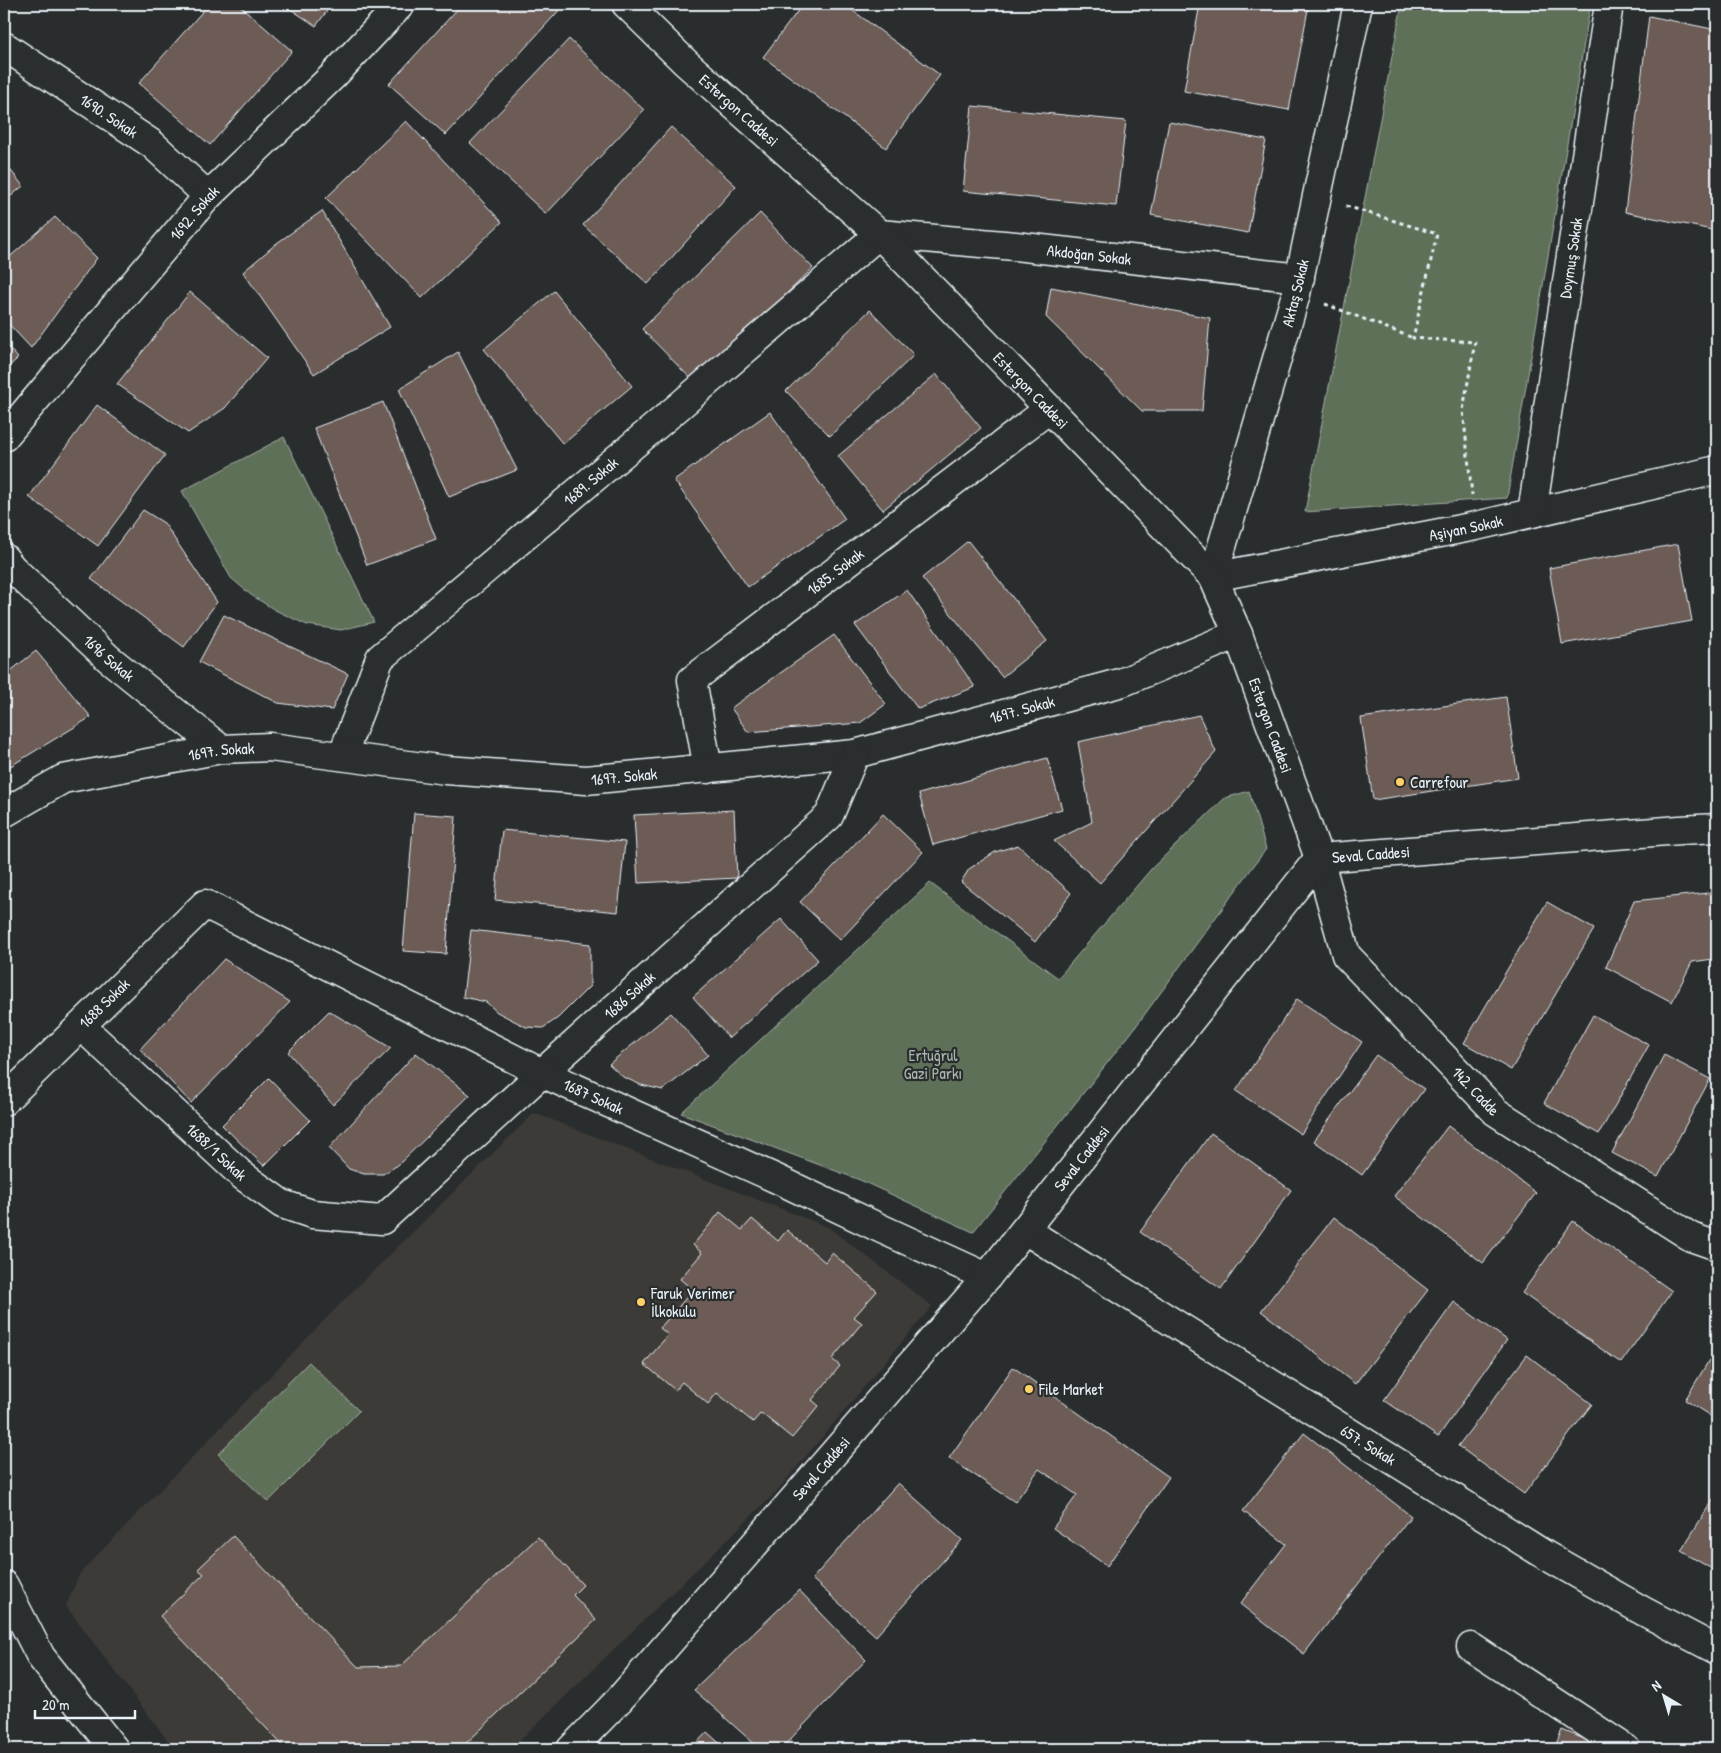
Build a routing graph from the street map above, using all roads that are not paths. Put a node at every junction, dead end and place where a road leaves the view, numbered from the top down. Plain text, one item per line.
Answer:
1 (401, 4) edge
2 (626, 4) edge
3 (1358, 4) edge
4 (1609, 4) edge
5 (4, 46) edge
6 (208, 196) junction
7 (879, 234) junction
8 (1298, 286) junction
9 (1049, 409) junction
10 (4, 437) edge
11 (1717, 470) edge
12 (1532, 513) junction
13 (4, 558) edge
14 (1213, 577) junction
15 (1238, 634) junction
16 (221, 749) junction
17 (855, 754) junction
18 (342, 756) junction
19 (708, 769) junction
20 (4, 813) edge
21 (1717, 828) edge
22 (1318, 858) junction
23 (205, 904) joint
24 (81, 1026) junction
25 (542, 1073) junction
26 (4, 1101) edge
27 (382, 1220) joint
28 (1025, 1230) junction
29 (1717, 1246) edge
30 (987, 1277) junction
31 (4, 1585) edge
32 (1471, 1647) dead end
33 (1717, 1650) edge
34 (114, 1749) edge
35 (571, 1749) edge
36 (1626, 1749) edge

1 - 6 street, 1692. Sokak
2 - 7 street, Estergon Caddesi
3 - 8 street, Aktaş Sokak
4 - 12 street, Doymuş Sokak
5 - 6 street, 1690. Sokak
6 - 10 street, 1692. Sokak
7 - 8 street, Akdoğan Sokak
7 - 9 street, Estergon Caddesi
7 - 18 street, 1689. Sokak
8 - 14 street, Aktaş Sokak
9 - 14 street, Estergon Caddesi
9 - 19 street, 1685. Sokak
11 - 12 street, Aşiyan Sokak
12 - 14 street, Aşiyan Sokak
13 - 16 street, 1696 Sokak
14 - 15 street, Estergon Caddesi
15 - 17 street, 1697. Sokak
15 - 22 street, Estergon Caddesi
16 - 18 street, 1697. Sokak
16 - 20 street, 1697. Sokak
17 - 19 street, 1697. Sokak
17 - 25 street, 1686 Sokak
18 - 19 street, 1697. Sokak
21 - 22 street, Seval Caddesi
22 - 28 street, Seval Caddesi
22 - 29 street, 142. Cadde
23 - 24 street, 1688 Sokak
23 - 25 street, 1687 Sokak
24 - 26 street, 1688 Sokak
24 - 27 street, 1688/1 Sokak
25 - 27 street, 1686 Sokak
25 - 30 street, 1687 Sokak
28 - 30 street, Seval Caddesi
28 - 33 street, 657. Sokak
30 - 35 street, Seval Caddesi
31 - 34 street
32 - 36 street

